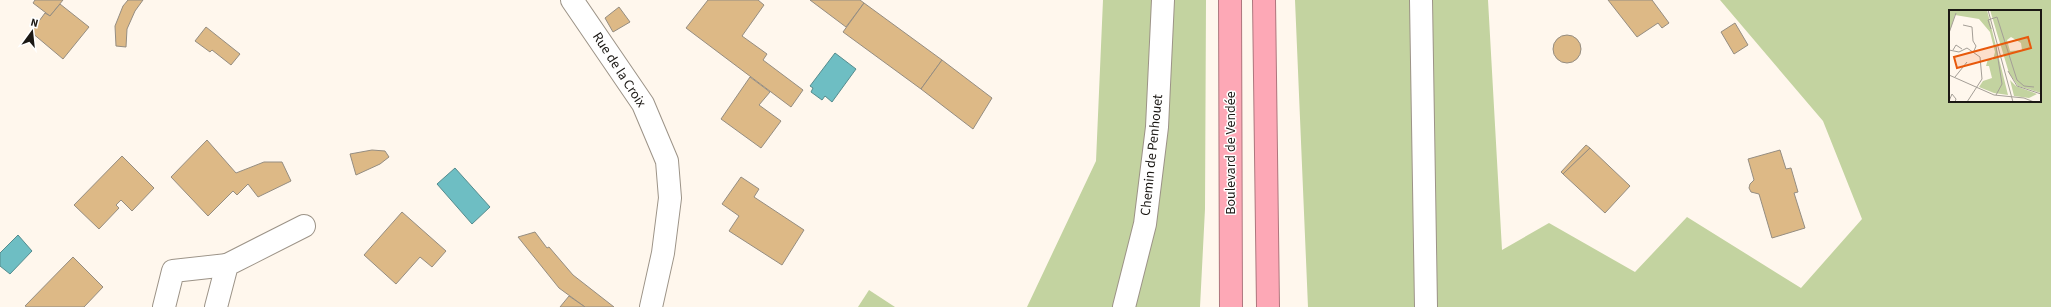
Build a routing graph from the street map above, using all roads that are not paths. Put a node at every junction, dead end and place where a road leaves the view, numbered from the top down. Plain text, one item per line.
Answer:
1 (572, 0) edge
2 (1163, 0) edge
3 (1230, 0) edge
4 (1264, 0) edge
5 (1421, 0) edge
6 (304, 226) dead end
7 (227, 265) junction
8 (164, 307) edge
9 (216, 307) edge
10 (651, 307) edge
11 (1124, 307) edge
12 (1231, 307) edge
13 (1268, 307) edge
14 (1426, 307) edge

1 - 10 street, Rue de la Croix
2 - 11 street, Chemin de Penhouet
3 - 12 highway, Boulevard de Vendée
4 - 13 highway
5 - 14 street
6 - 7 street
7 - 8 street
7 - 9 street

